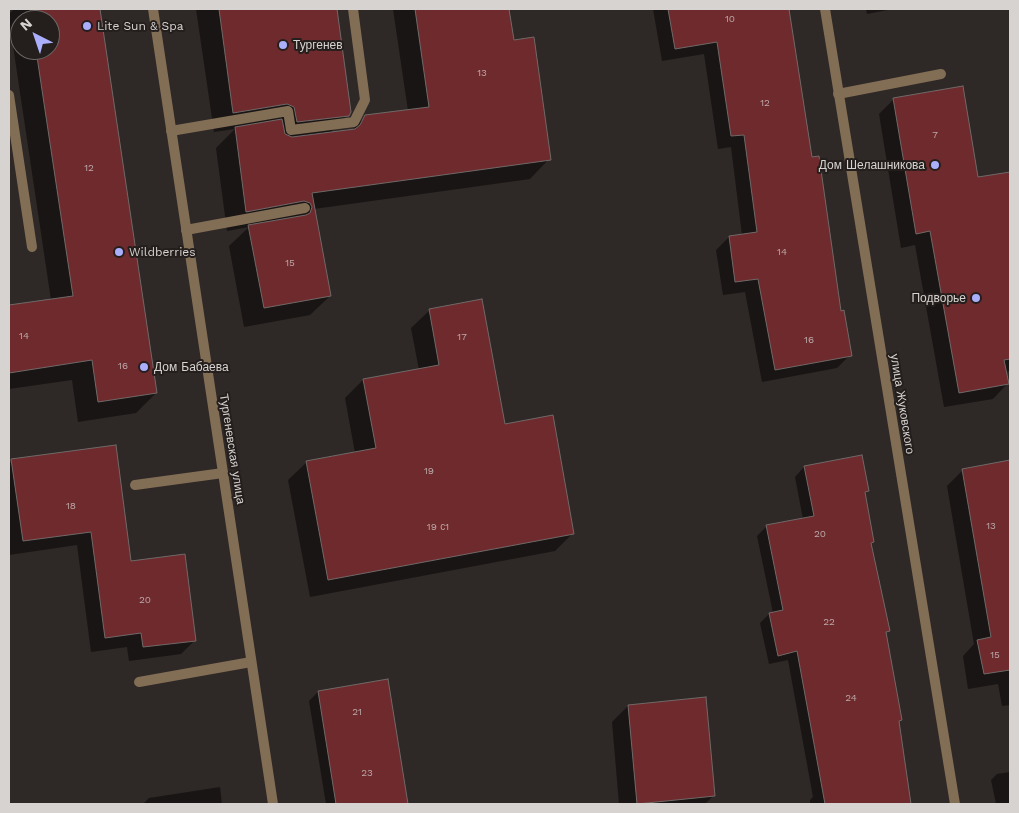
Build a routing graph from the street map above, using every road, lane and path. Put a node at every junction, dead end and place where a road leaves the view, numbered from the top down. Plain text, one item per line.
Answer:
1 (152, 9) edge
2 (353, 9) edge
3 (825, 9) edge
4 (942, 74) dead end
5 (838, 94) junction
6 (9, 95) edge
7 (171, 131) junction
8 (305, 208) dead end
9 (186, 230) junction
10 (32, 247) dead end
11 (222, 473) junction
12 (135, 485) dead end
13 (251, 662) junction
14 (139, 682) dead end
15 (273, 804) edge
16 (955, 804) edge

1 - 7 street, Тургеневская улица
2 - 7 street
3 - 5 street, улица Жуковского
4 - 5 street
5 - 16 street, улица Жуковского
6 - 10 street
7 - 9 street, Тургеневская улица
8 - 9 street
9 - 11 street, Тургеневская улица
11 - 12 street
11 - 13 street, Тургеневская улица
13 - 14 street
13 - 15 street, Тургеневская улица

